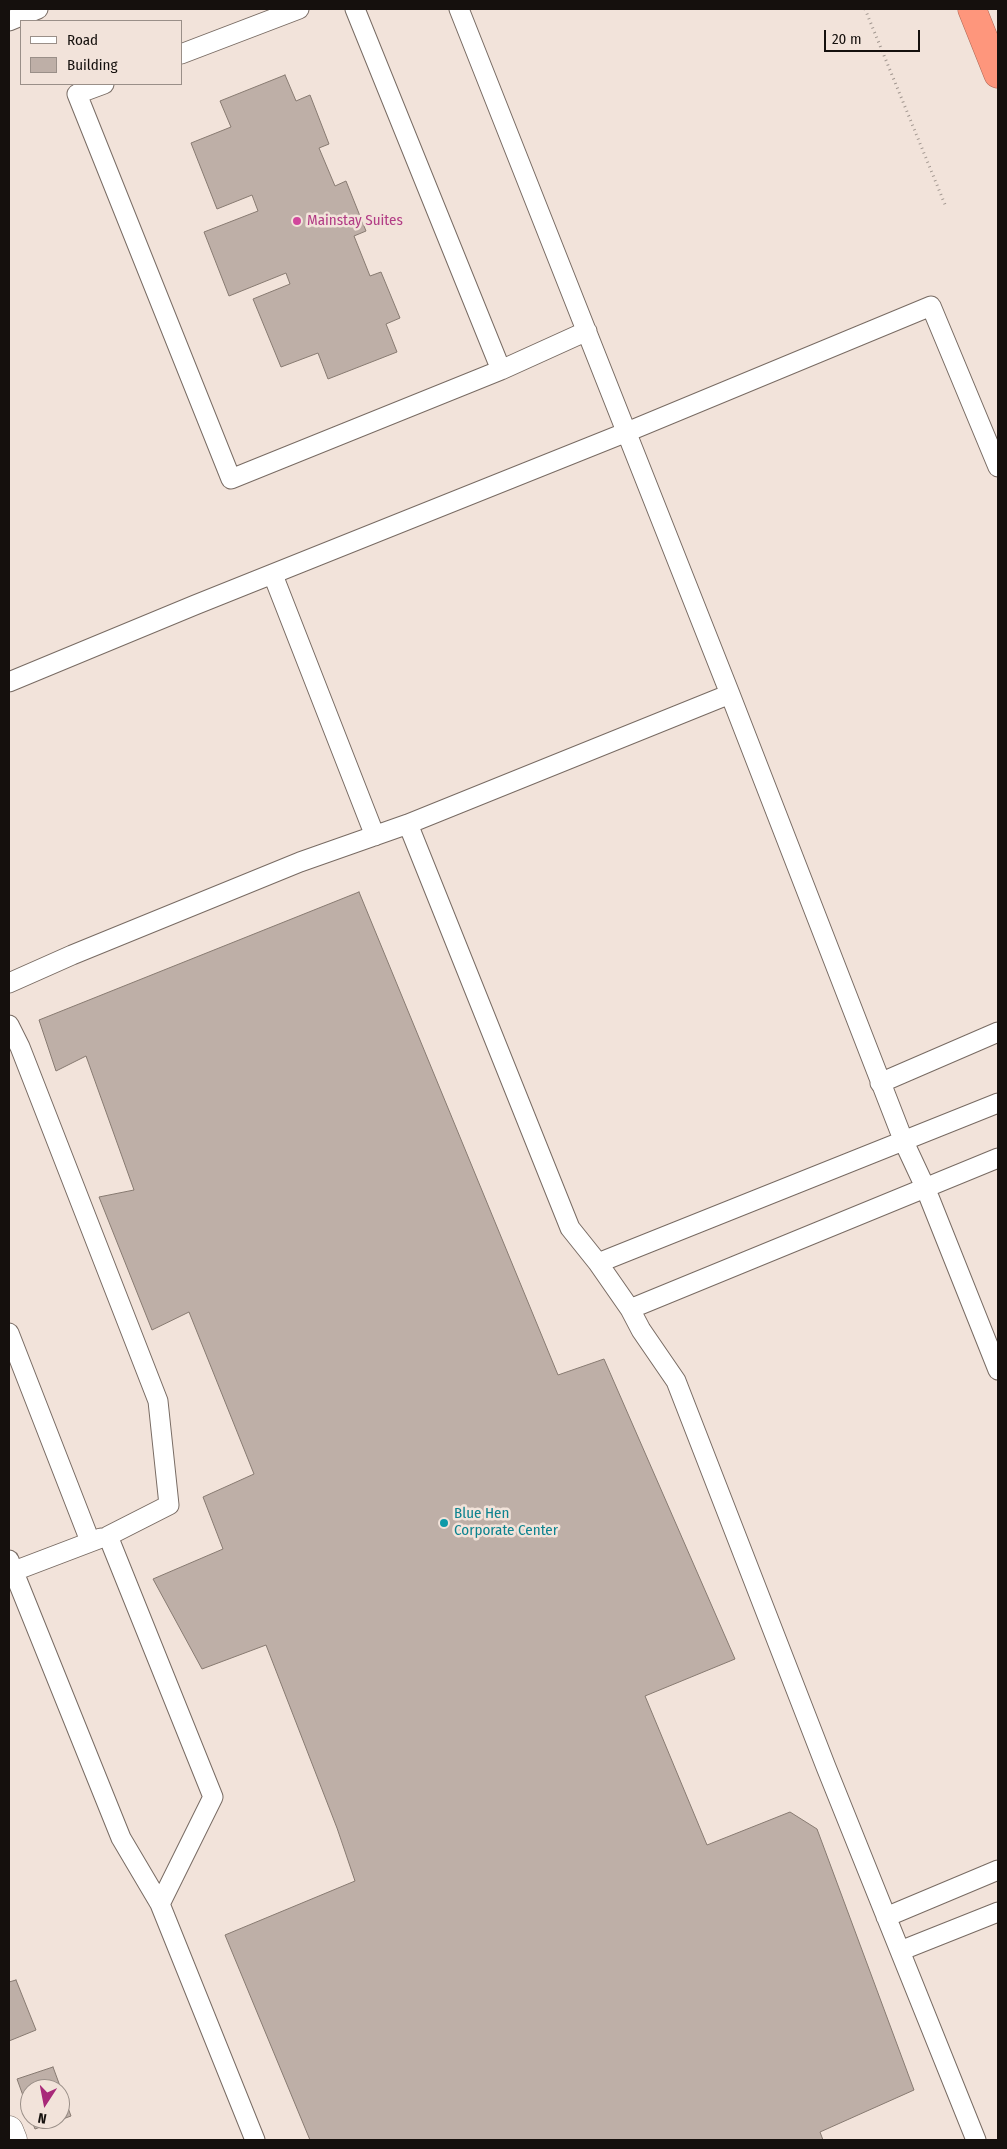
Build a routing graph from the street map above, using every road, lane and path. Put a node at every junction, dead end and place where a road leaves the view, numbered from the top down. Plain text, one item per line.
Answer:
1 (38, 9) edge
2 (299, 9) edge
3 (355, 9) edge
4 (459, 9) edge
5 (865, 9) edge
6 (972, 9) edge
7 (9, 21) edge
8 (182, 54) edge
9 (998, 74) edge
10 (98, 85) edge
11 (75, 89) edge
12 (946, 207) dead end
13 (587, 330) junction
14 (501, 370) junction
15 (627, 432) junction
16 (998, 467) edge
17 (273, 575) junction
18 (9, 682) edge
19 (730, 694) junction
20 (408, 824) junction
21 (375, 836) junction
22 (9, 983) edge
23 (9, 1025) edge
24 (998, 1032) edge
25 (880, 1083) junction
26 (998, 1103) edge
27 (904, 1142) junction
28 (998, 1158) edge
29 (925, 1187) junction
30 (598, 1263) junction
31 (630, 1309) junction
32 (9, 1333) edge
33 (998, 1370) edge
34 (108, 1536) junction
35 (90, 1541) junction
36 (10, 1568) edge
37 (998, 1870) edge
38 (160, 1904) junction
39 (998, 1912) edge
40 (886, 1917) junction
41 (900, 1951) junction
42 (9, 2130) edge
43 (13, 2140) edge
44 (255, 2140) edge
45 (976, 2140) edge

1 - 7 lane
2 - 8 lane
3 - 14 lane
4 - 13 lane
5 - 12 path
6 - 9 highway
10 - 11 lane
11 - 14 lane
13 - 14 lane
13 - 15 lane
15 - 16 lane
15 - 17 lane
15 - 19 lane
17 - 18 lane
17 - 21 lane
19 - 20 lane
19 - 25 lane
20 - 21 lane
20 - 30 lane
21 - 22 lane
23 - 34 lane
24 - 25 lane
25 - 27 lane
26 - 27 lane
27 - 29 lane
27 - 30 lane
28 - 29 lane
29 - 31 lane
29 - 33 lane
30 - 31 lane
31 - 40 lane
32 - 35 lane
34 - 35 lane
34 - 38 lane
35 - 36 lane
36 - 38 lane
37 - 40 lane
38 - 44 lane
39 - 41 lane
40 - 41 lane
41 - 45 lane
42 - 43 street

